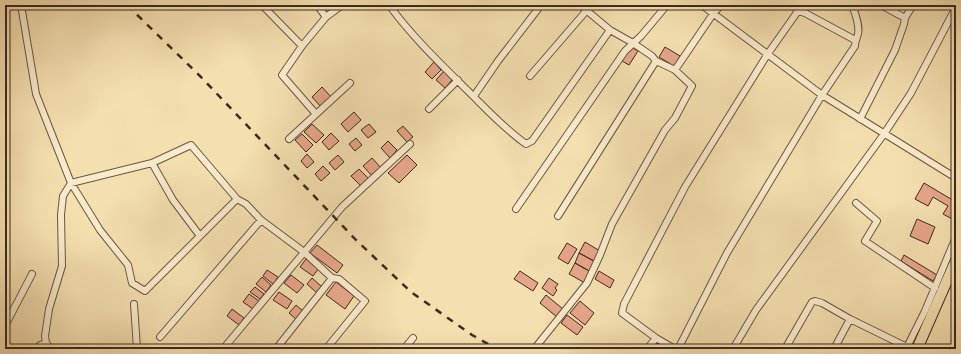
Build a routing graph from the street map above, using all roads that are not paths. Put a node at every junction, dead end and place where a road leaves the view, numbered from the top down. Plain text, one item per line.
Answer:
1 (21, 5) edge
2 (262, 5) edge
3 (317, 5) edge
4 (342, 5) edge
5 (389, 5) edge
6 (541, 5) edge
7 (580, 5) edge
8 (667, 5) edge
9 (702, 5) edge
10 (721, 5) edge
11 (792, 5) edge
12 (852, 5) edge
13 (881, 5) edge
14 (913, 5) edge
15 (956, 7) edge
16 (587, 10) junction
17 (798, 11) junction
18 (713, 14) junction
19 (326, 17) junction
20 (905, 18) junction
21 (610, 30) junction
22 (855, 40) junction
23 (633, 42) junction
24 (302, 46) junction
25 (767, 55) junction
26 (656, 61) junction
27 (676, 70) junction
28 (530, 76) dead end
29 (458, 80) junction
30 (350, 83) dead end
31 (822, 95) junction
32 (474, 96) junction
33 (429, 109) dead end
34 (316, 114) junction
35 (860, 119) junction
36 (884, 134) junction
37 (289, 139) dead end
38 (410, 144) dead end
39 (152, 163) junction
40 (956, 178) edge
41 (71, 183) junction
42 (237, 198) junction
43 (856, 203) dead end
44 (516, 209) dead end
45 (558, 216) dead end
46 (261, 220) junction
47 (200, 236) junction
48 (956, 237) edge
49 (304, 252) junction
50 (956, 260) edge
51 (32, 274) dead end
52 (332, 278) junction
53 (935, 288) junction
54 (134, 304) dead end
55 (5, 308) edge
56 (12, 312) junction
57 (850, 319) junction
58 (5, 326) edge
59 (160, 337) dead end
60 (413, 338) dead end
61 (656, 338) junction
62 (46, 343) junction
63 (535, 348) dead end
64 (910, 348) edge
65 (38, 349) edge
66 (50, 349) edge
67 (137, 349) edge
68 (223, 349) edge
69 (276, 349) edge
70 (326, 349) edge
71 (404, 349) edge
72 (648, 349) edge
73 (675, 349) edge
74 (678, 349) edge
75 (733, 349) edge
76 (785, 349) edge
77 (834, 349) edge

1 - 41 street
2 - 24 street
3 - 19 street
4 - 19 street
5 - 29 street
6 - 32 street
7 - 16 street
8 - 23 street
9 - 18 street
10 - 18 street
11 - 17 street
12 - 22 street
13 - 20 street
14 - 20 street
15 - 36 street
16 - 21 street
16 - 28 street
17 - 22 street
17 - 25 street
18 - 25 street
18 - 27 street
19 - 24 street
20 - 35 street
21 - 23 street
21 - 32 street
22 - 31 street
23 - 26 street
23 - 44 street
24 - 34 street
25 - 31 street
25 - 61 street
26 - 27 street
26 - 45 street
27 - 63 street
29 - 32 street
29 - 33 street
30 - 34 street
31 - 35 street
31 - 74 street
34 - 37 street
35 - 36 street
36 - 40 street
36 - 75 street
38 - 49 street
39 - 41 street
39 - 42 street
39 - 47 street
41 - 47 street
41 - 62 street
42 - 46 street
42 - 47 street
43 - 53 street
46 - 49 street
46 - 59 street
48 - 53 street
49 - 52 street
49 - 68 street
50 - 64 main road
51 - 56 street
52 - 69 street
52 - 70 street
53 - 64 street
54 - 67 street
55 - 56 street
56 - 58 street
57 - 64 street
57 - 76 street
57 - 77 street
60 - 71 street
61 - 72 street
61 - 73 street
62 - 65 street
62 - 66 street

